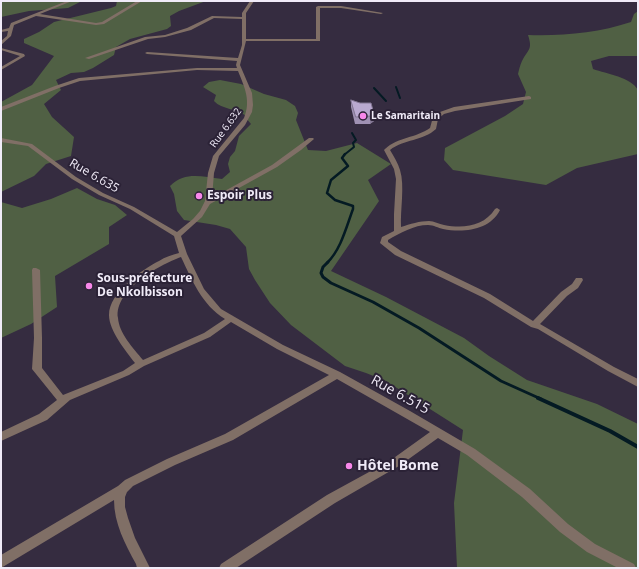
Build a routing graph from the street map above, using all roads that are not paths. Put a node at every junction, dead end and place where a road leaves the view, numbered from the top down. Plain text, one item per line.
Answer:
1 (70, 1) edge
2 (140, 1) edge
3 (252, 1) edge
4 (381, 13) dead end
5 (38, 15) junction
6 (244, 18) junction
7 (11, 29) junction
8 (1, 31) edge
9 (245, 40) junction
10 (1, 44) edge
11 (1, 50) edge
12 (147, 53) dead end
13 (87, 58) dead end
14 (240, 60) junction
15 (1, 69) edge
16 (239, 70) junction
17 (529, 98) dead end
18 (1, 109) edge
19 (311, 139) dead end
20 (1, 140) edge
21 (208, 203) junction
22 (497, 210) dead end
23 (398, 232) junction
24 (177, 235) junction
25 (183, 254) junction
26 (36, 270) dead end
27 (579, 280) dead end
28 (230, 319) junction
29 (534, 325) junction
30 (141, 364) junction
31 (337, 375) junction
32 (638, 383) edge
33 (62, 400) junction
34 (438, 432) junction
35 (1, 436) edge
36 (122, 489) junction
37 (1, 562) edge
38 (144, 568) edge
39 (225, 568) edge
40 (630, 568) edge

1 - 5 street
2 - 5 street
3 - 6 street
4 - 9 street
5 - 7 street
6 - 9 street
6 - 13 street
7 - 8 street
7 - 10 street
9 - 14 street
11 - 15 street
12 - 14 street
14 - 16 street
16 - 18 street
16 - 21 street, Rue 6.632
17 - 23 street
19 - 21 street
20 - 24 street, Rue 6.635
21 - 24 street
22 - 23 street
23 - 29 street
24 - 25 street, Rue 6.515
25 - 28 street, Rue 6.515
25 - 30 street
26 - 33 street
27 - 29 street
28 - 30 street
28 - 31 street, Rue 6.515
29 - 32 street
30 - 33 street
31 - 34 street, Rue 6.515
31 - 36 street
33 - 35 street
34 - 39 street
34 - 40 street, Rue 6.515
36 - 37 street
36 - 38 street

